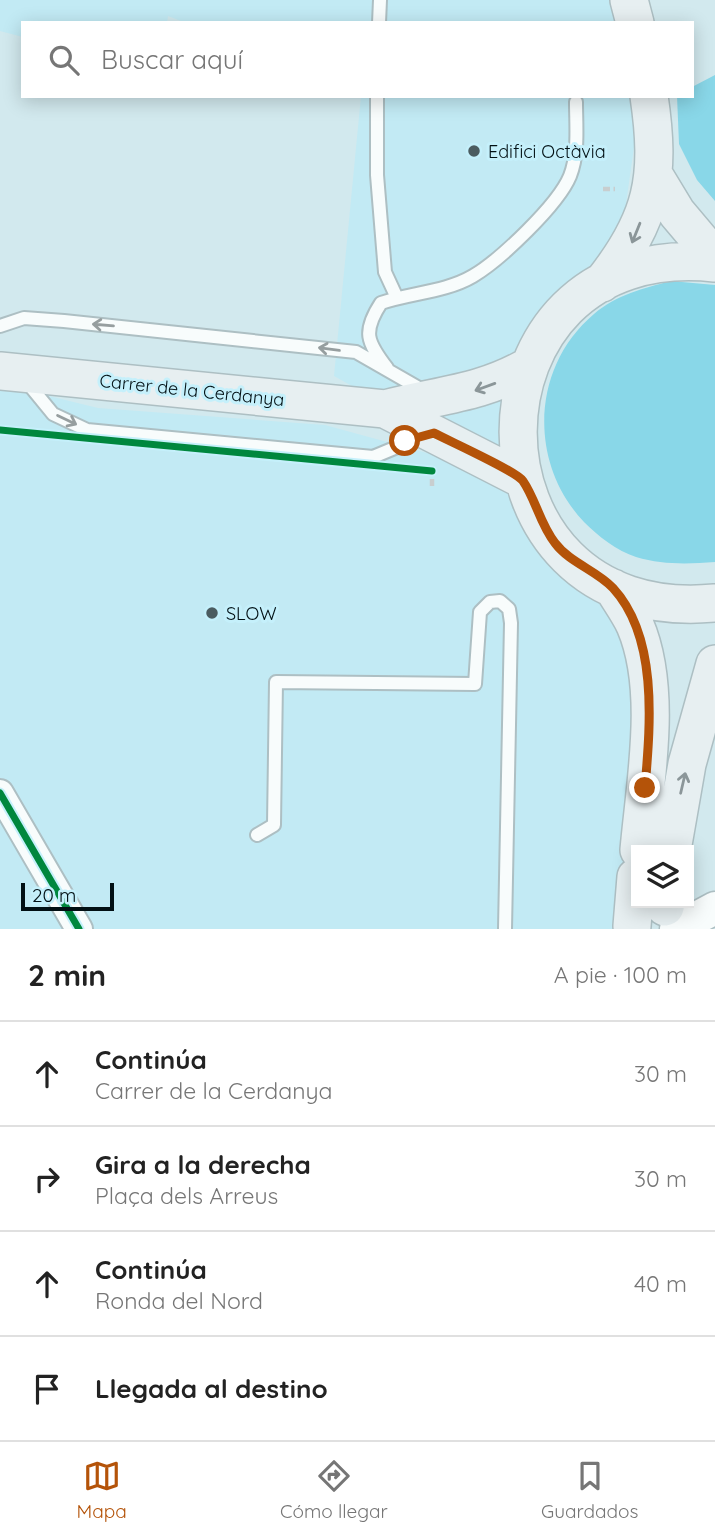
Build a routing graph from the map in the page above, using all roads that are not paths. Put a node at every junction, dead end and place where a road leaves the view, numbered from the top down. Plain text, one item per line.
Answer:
1 (380, 0) edge
2 (629, 0) edge
3 (379, 21) edge
4 (634, 21) edge
5 (377, 98) edge
6 (649, 98) edge
7 (576, 102) dead end
8 (654, 175) junction
9 (715, 260) edge
10 (602, 283) junction
11 (397, 298) junction
12 (0, 326) edge
13 (529, 366) junction
14 (10, 372) edge
15 (392, 374) junction
16 (436, 396) junction
17 (385, 409) junction
18 (434, 433) junction
19 (522, 479) junction
20 (613, 588) junction
21 (715, 603) edge
22 (715, 664) edge
23 (0, 793) edge
24 (257, 835) dead end
25 (639, 845) edge
26 (672, 845) edge
27 (633, 908) edge
28 (715, 908) edge
29 (669, 913) edge
30 (632, 926) dead end
31 (79, 929) edge
32 (505, 929) edge

1 - 3 lane
2 - 4 main road
5 - 11 lane
6 - 8 main road
7 - 11 lane
8 - 9 main road
8 -> 10 main road
9 - 10 main road
10 - 13 main road
11 - 15 lane
15 -> 12 lane
13 -> 16 main road, Carrer de la Cerdanya
13 - 19 main road
14 - 17 main road, Carrer de la Cerdanya
14 -> 18 lane
15 - 16 lane
16 - 17 main road, Carrer de la Cerdanya
17 - 18 main road, Carrer de la Cerdanya
18 - 19 main road, Carrer de la Cerdanya
19 - 20 main road
20 - 21 main road
20 - 25 main road
26 -> 22 main road
23 - 31 street
24 - 32 lane
27 - 30 main road
28 - 29 street

